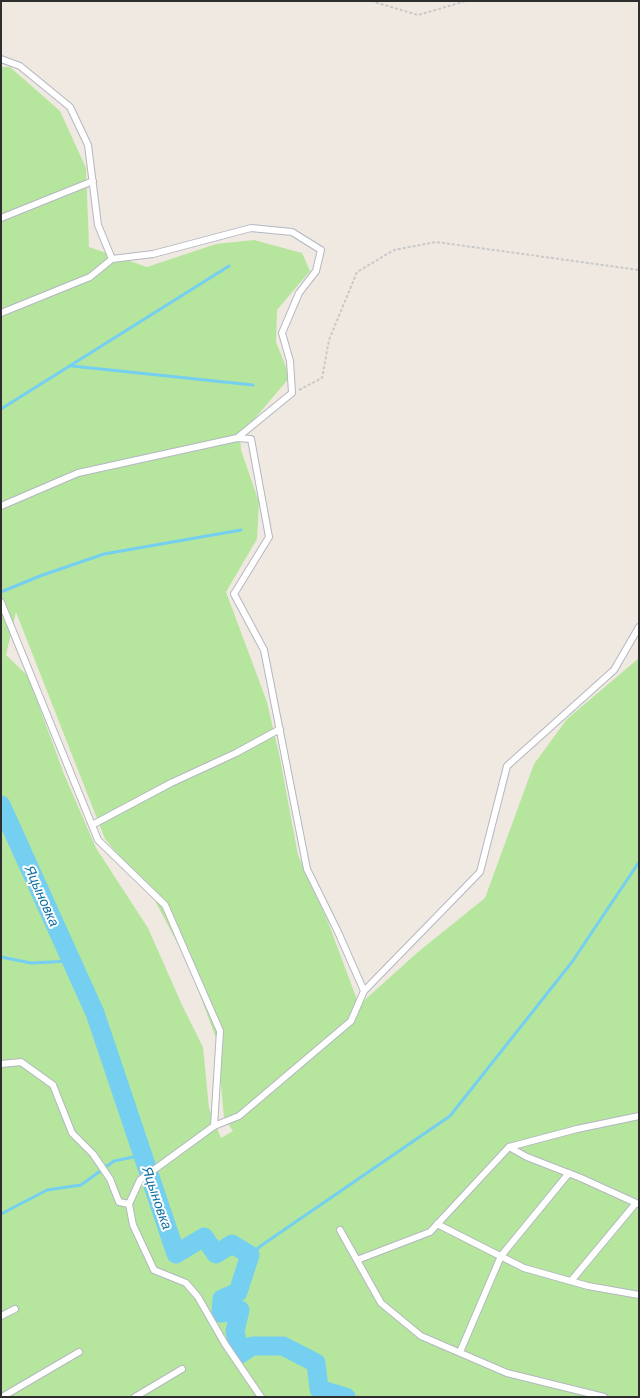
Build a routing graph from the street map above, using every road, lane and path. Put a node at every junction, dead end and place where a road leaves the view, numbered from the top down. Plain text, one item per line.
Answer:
1 (371, 1) edge
2 (466, 1) edge
3 (1, 59) edge
4 (93, 181) junction
5 (1, 218) edge
6 (112, 259) junction
7 (639, 270) edge
8 (1, 312) edge
9 (292, 393) junction
10 (237, 438) junction
11 (1, 506) edge
12 (1, 602) edge
13 (639, 627) edge
14 (280, 730) junction
15 (92, 825) junction
16 (364, 991) junction
17 (1, 1064) edge
18 (639, 1116) edge
19 (214, 1126) junction
20 (509, 1147) junction
21 (569, 1173) junction
22 (128, 1204) junction
23 (637, 1204) edge
24 (437, 1224) junction
25 (340, 1230) dead end
26 (501, 1256) junction
27 (357, 1260) junction
28 (571, 1281) junction
29 (639, 1295) edge
30 (16, 1309) dead end
31 (1, 1316) edge
32 (79, 1352) dead end
33 (460, 1352) junction
34 (182, 1369) dead end
35 (2, 1397) edge
36 (135, 1397) edge
37 (261, 1397) edge
38 (604, 1397) edge

1 - 2 path
3 - 4 lane
4 - 5 lane
4 - 6 lane
6 - 8 lane
6 - 9 lane
7 - 9 path
9 - 10 lane
10 - 11 lane
10 - 14 lane
12 - 15 lane
13 - 16 lane
14 - 15 lane
14 - 16 lane
15 - 19 lane
16 - 19 lane
17 - 22 lane
18 - 20 lane
19 - 22 lane
20 - 21 lane
20 - 24 lane
21 - 23 lane
21 - 26 lane
22 - 37 lane
23 - 28 lane
24 - 26 lane
24 - 27 lane
25 - 27 lane
26 - 28 lane
26 - 33 lane
27 - 33 lane
28 - 29 lane
30 - 31 lane
32 - 35 lane
33 - 38 lane
34 - 36 lane

